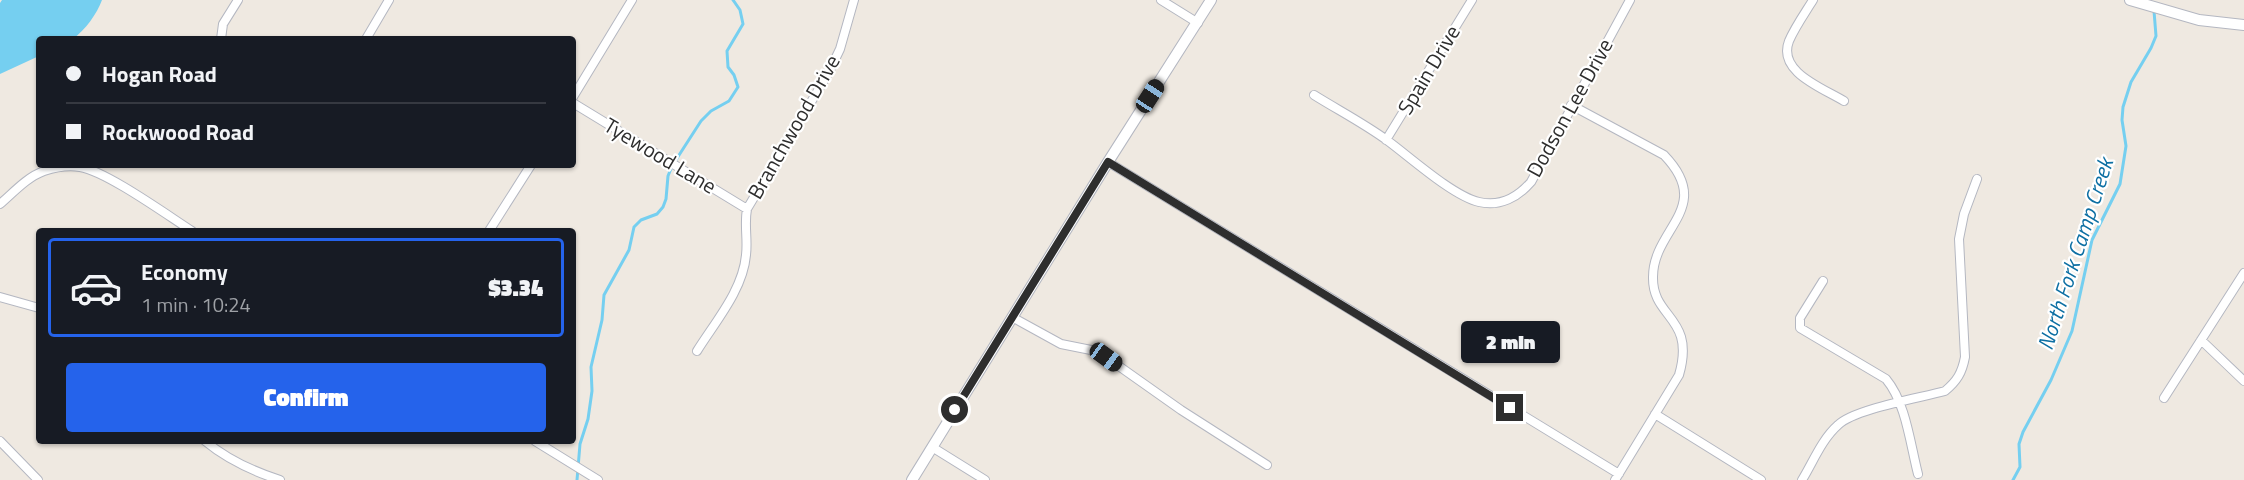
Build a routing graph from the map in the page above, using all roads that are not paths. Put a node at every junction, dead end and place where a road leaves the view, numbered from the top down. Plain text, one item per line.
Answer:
1 (238, 0) edge
2 (389, 0) edge
3 (632, 0) edge
4 (854, 0) edge
5 (1161, 0) edge
6 (1211, 0) edge
7 (1472, 0) edge
8 (1630, 0) edge
9 (1813, 0) edge
10 (2130, 0) edge
11 (1198, 23) junction
12 (2244, 25) edge
13 (221, 36) edge
14 (368, 36) edge
15 (576, 92) edge
16 (1314, 95) dead end
17 (1844, 101) dead end
18 (576, 105) edge
19 (1571, 105) junction
20 (1386, 140) junction
21 (1108, 162) junction
22 (55, 168) edge
23 (84, 168) edge
24 (529, 168) edge
25 (1977, 179) dead end
26 (0, 204) edge
27 (747, 209) junction
28 (187, 228) edge
29 (491, 228) edge
30 (2244, 273) edge
31 (1823, 281) dead end
32 (0, 297) edge
33 (36, 307) edge
34 (1012, 317) junction
35 (2201, 340) junction
36 (697, 351) dead end
37 (2244, 381) edge
38 (2164, 398) dead end
39 (1900, 403) junction
40 (1655, 414) junction
41 (0, 441) edge
42 (209, 444) edge
43 (540, 444) edge
44 (932, 447) junction
45 (1267, 465) dead end
46 (1918, 474) dead end
47 (1617, 477) edge
48 (38, 480) edge
49 (280, 480) edge
50 (598, 480) edge
51 (912, 480) edge
52 (985, 480) edge
53 (1761, 480) edge
54 (1802, 480) edge

1 - 13 street
2 - 14 street
3 - 15 street
4 - 27 street, Branchwood Drive
5 - 11 street
6 - 11 street
7 - 20 street, Spain Drive
8 - 19 street, Dodson Lee Drive
9 - 17 street
10 - 12 street
11 - 21 street
16 - 20 street, Dodson Lee Drive
18 - 27 street, Tyewood Lane
19 - 20 street, Dodson Lee Drive
19 - 40 street
21 - 34 street
21 - 47 street
22 - 26 street
23 - 28 street
24 - 29 street
25 - 39 street
27 - 36 street, Branchwood Drive
30 - 35 street
31 - 39 street
32 - 33 street
34 - 44 street
34 - 45 street
35 - 37 street
35 - 38 street
39 - 46 street
39 - 54 street
40 - 47 street
40 - 53 street
41 - 48 street
42 - 49 street
43 - 50 street
44 - 51 street
44 - 52 street

